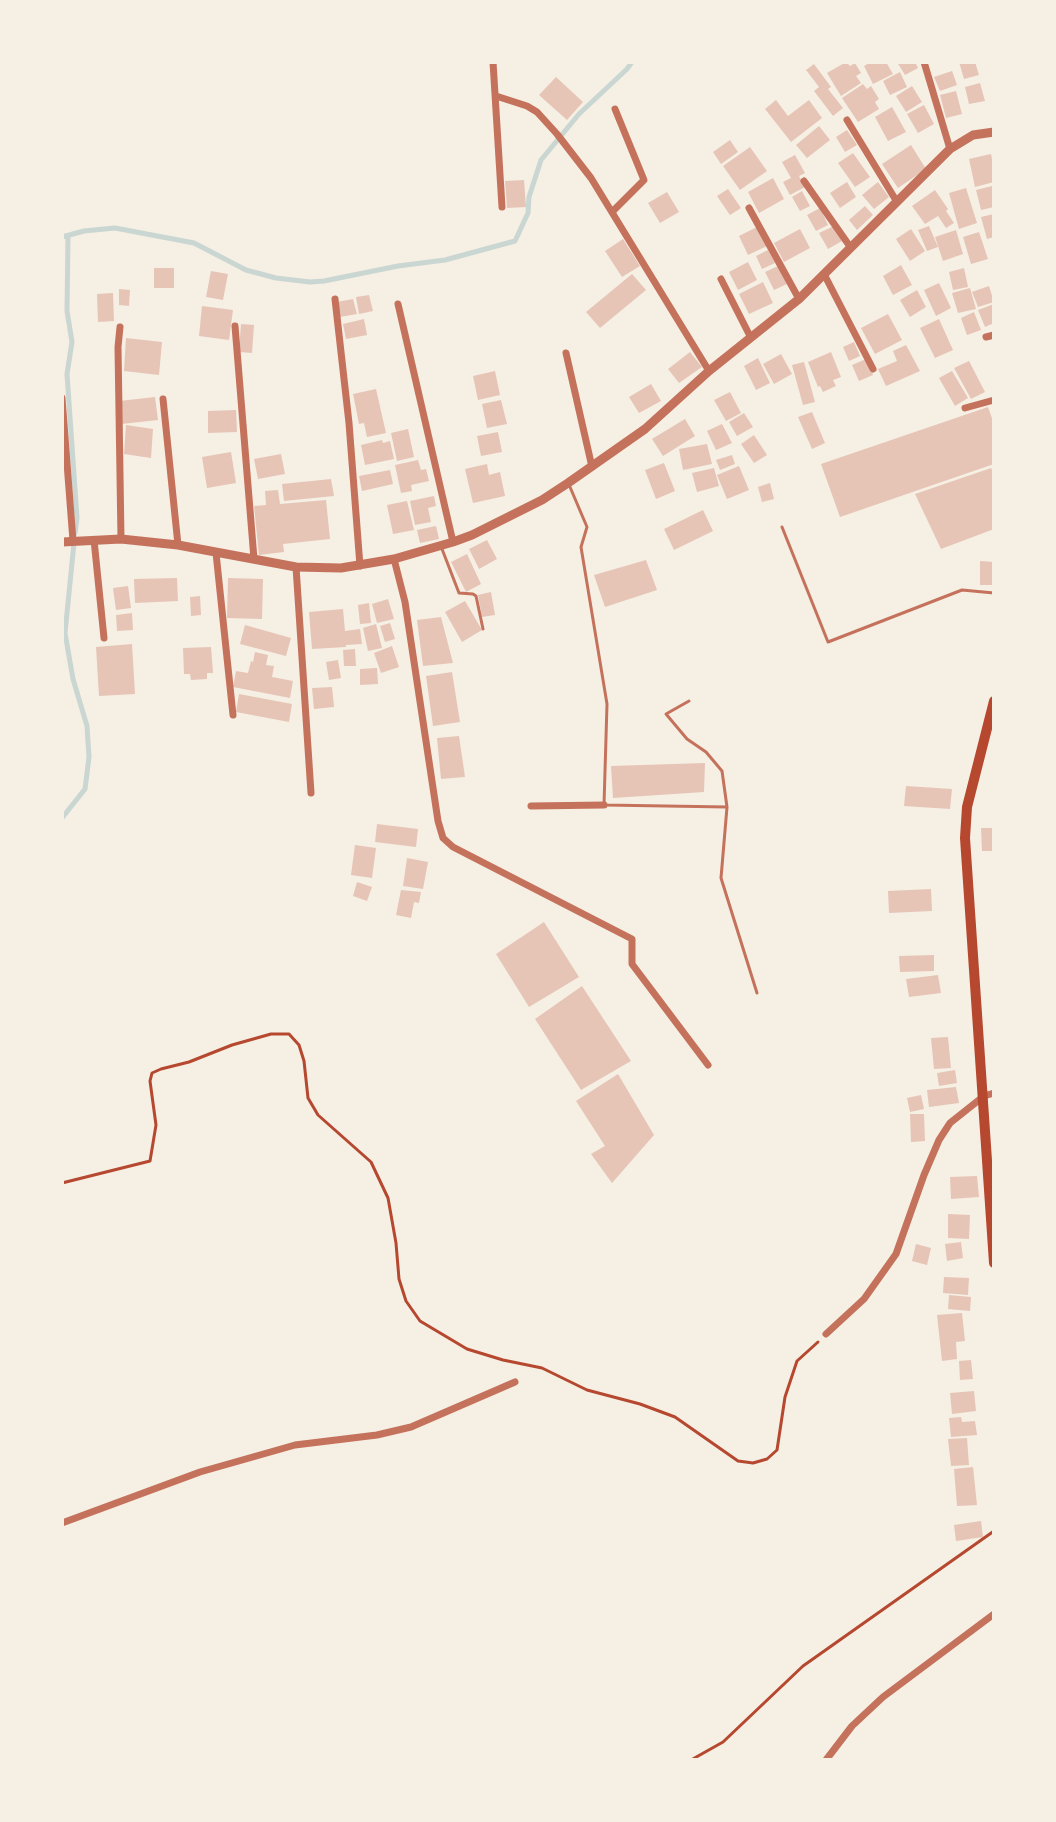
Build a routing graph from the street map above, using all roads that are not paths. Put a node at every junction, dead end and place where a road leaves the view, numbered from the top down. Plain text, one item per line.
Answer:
1 (493, 62) edge
2 (924, 62) edge
3 (496, 96) junction
4 (615, 109) dead end
5 (847, 120) dead end
6 (994, 132) edge
7 (950, 149) junction
8 (804, 181) dead end
9 (897, 202) junction
10 (502, 207) dead end
11 (749, 208) dead end
12 (612, 212) junction
13 (851, 248) junction
14 (824, 274) junction
15 (721, 279) dead end
16 (335, 299) dead end
17 (799, 299) junction
18 (398, 304) dead end
19 (235, 326) dead end
20 (120, 327) dead end
21 (751, 338) junction
22 (566, 353) dead end
23 (873, 369) dead end
24 (709, 371) junction
25 (62, 398) edge
26 (163, 399) dead end
27 (994, 400) edge
28 (965, 408) dead end
29 (592, 467) junction
30 (568, 483) junction
31 (782, 527) dead end
32 (121, 539) junction
33 (90, 540) junction
34 (73, 541) junction
35 (62, 542) edge
36 (453, 542) junction
37 (178, 545) junction
38 (441, 546) junction
39 (216, 553) junction
40 (254, 559) junction
41 (394, 559) junction
42 (360, 566) junction
43 (296, 567) junction
44 (994, 593) edge
45 (483, 629) dead end
46 (104, 638) dead end
47 (689, 701) dead end
48 (994, 701) edge
49 (233, 715) dead end
50 (311, 793) dead end
51 (604, 805) junction
52 (531, 806) dead end
53 (727, 807) junction
54 (757, 993) dead end
55 (708, 1065) dead end
56 (989, 1094) edge
57 (994, 1263) edge
58 (826, 1334) road end
59 (515, 1382) dead end
60 (62, 1523) edge
61 (994, 1614) edge
62 (826, 1760) edge

1 - 3 street
2 - 7 street
3 - 10 street
3 - 12 street
4 - 12 street
5 - 9 street
6 - 7 street
7 - 9 street
8 - 13 street
9 - 13 street
11 - 17 street
12 - 24 street
13 - 14 street
14 - 17 street
14 - 23 street
15 - 21 street
16 - 42 street
17 - 21 street
18 - 36 street
19 - 40 street
20 - 32 street
21 - 24 street
22 - 29 street
24 - 29 street
25 - 34 street
26 - 37 street
27 - 28 street
29 - 30 street
30 - 36 street
30 - 51 lane
31 - 44 lane
32 - 33 street
32 - 37 street
33 - 34 street
33 - 46 street
34 - 35 street
36 - 38 street
37 - 39 street
38 - 41 street
38 - 45 lane
39 - 40 street
39 - 49 street
40 - 43 street
41 - 42 street
41 - 55 street
42 - 43 street
43 - 50 street
47 - 53 lane
48 - 56 main road
51 - 52 street
51 - 53 lane
53 - 54 lane
56 - 57 main road
56 - 58 street
59 - 60 street
61 - 62 street

